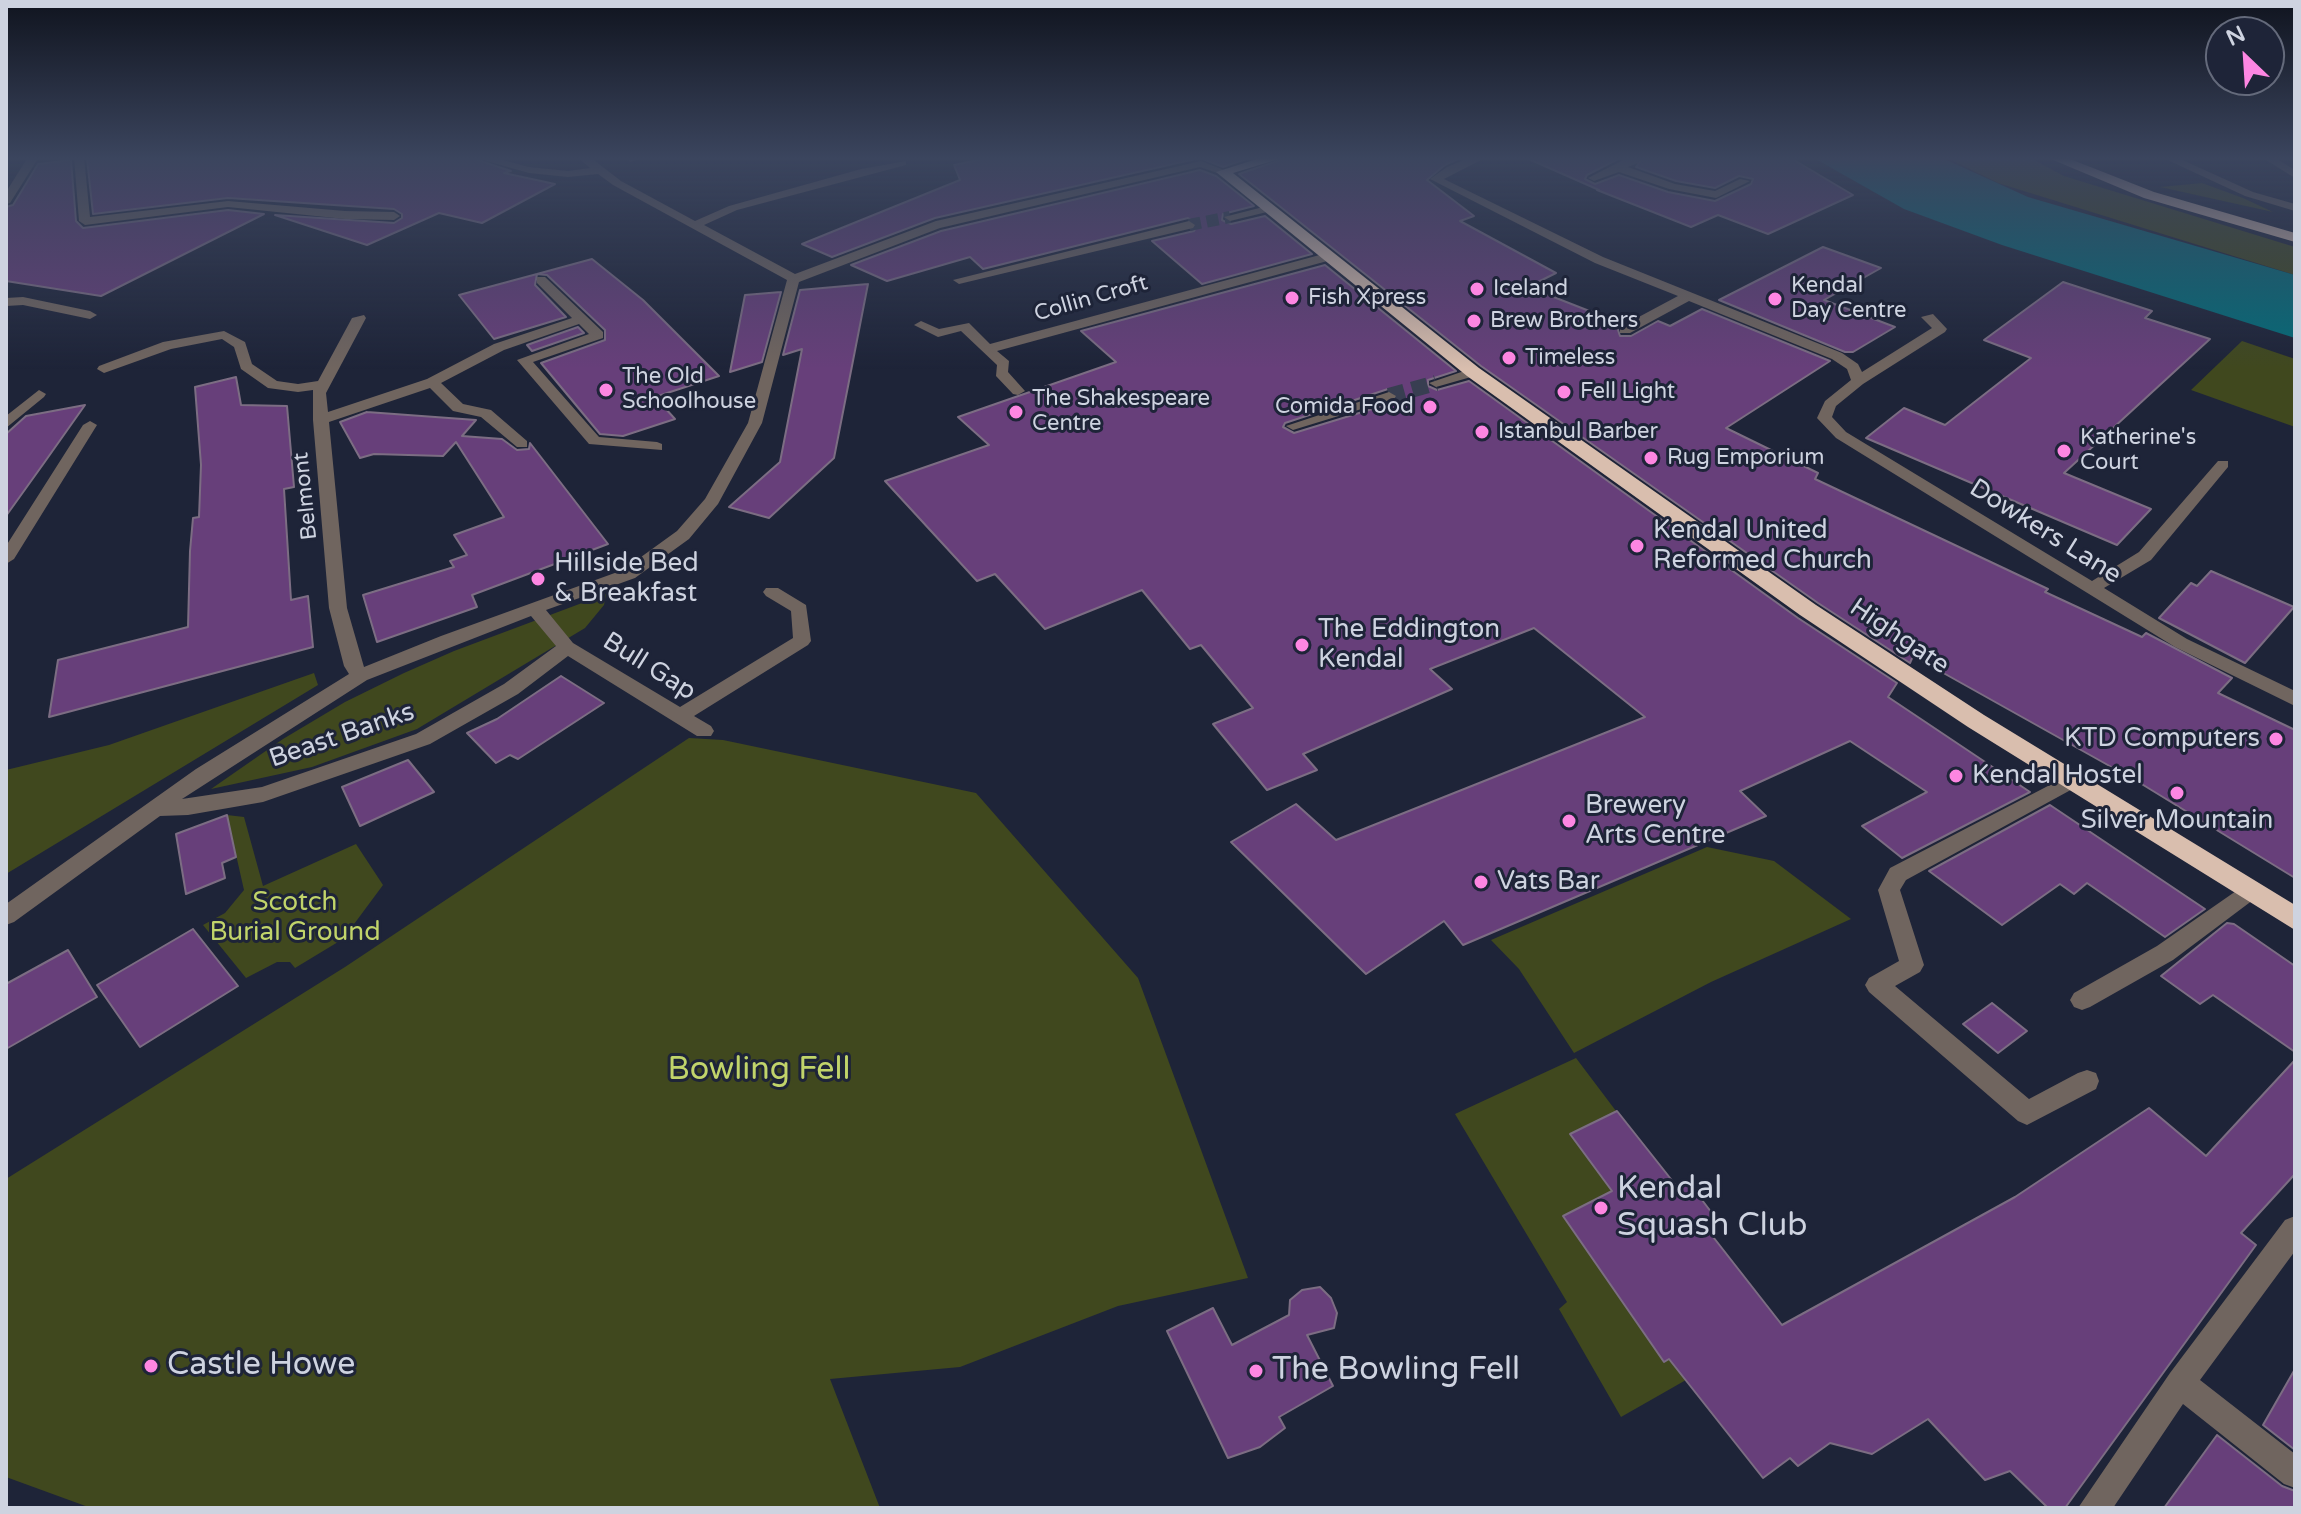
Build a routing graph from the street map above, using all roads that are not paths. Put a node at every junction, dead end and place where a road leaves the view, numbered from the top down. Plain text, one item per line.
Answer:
1 (700, 228) edge
2 (929, 228) edge
3 (1178, 228) tunnel mouth
4 (1290, 228) edge
5 (1534, 228) edge
6 (2260, 228) edge
7 (2295, 238) edge
8 (1327, 257) junction
9 (794, 279) junction
10 (541, 280) dead end
11 (959, 280) dead end
12 (1690, 295) junction
13 (6, 302) edge
14 (90, 315) dead end
15 (1928, 317) dead end
16 (359, 318) dead end
17 (581, 319) junction
18 (921, 325) dead end
19 (1625, 330) dead end
20 (987, 349) junction
21 (104, 369) dead end
22 (1473, 372) junction
23 (1858, 381) junction
24 (432, 382) junction
25 (1436, 383) tunnel mouth
26 (323, 385) junction
27 (1018, 391) dead end
28 (39, 394) dead end
29 (1389, 396) tunnel mouth
30 (320, 420) junction
31 (6, 424) edge
32 (90, 425) dead end
33 (1293, 426) dead end
34 (522, 444) dead end
35 (657, 447) dead end
36 (2223, 464) dead end
37 (6, 559) edge
38 (2091, 589) junction
39 (772, 592) dead end
40 (534, 608) junction
41 (567, 647) junction
42 (360, 676) junction
43 (2295, 699) edge
44 (680, 716) junction
45 (704, 731) dead end
46 (2071, 781) junction
47 (156, 808) junction
48 (2249, 891) junction
49 (6, 916) edge
50 (2295, 919) edge
51 (2082, 1000) dead end
52 (2087, 1081) dead end
53 (2291, 1242) edge
54 (2180, 1383) junction
55 (2295, 1473) edge
56 (2094, 1508) edge

1 - 9 street
2 - 9 street
3 - 11 street
4 - 8 highway, Highgate
5 - 12 street
6 - 7 highway
8 - 20 street, Collin Croft
8 - 22 highway, Highgate
9 - 40 street, Beast Banks
10 - 17 street
12 - 19 street
12 - 23 street
13 - 14 street
15 - 23 street, Dowkers Lane
16 - 26 street, Belmont
17 - 24 street
17 - 35 street
18 - 20 street
20 - 27 street
21 - 26 street
22 - 25 street
22 - 46 highway, Highgate
23 - 38 street, Dowkers Lane
24 - 30 street
24 - 34 street
26 - 30 street, Belmont
28 - 31 street
29 - 33 street
30 - 42 street, Belmont
32 - 37 street
36 - 38 street
38 - 43 street, Dowkers Lane
39 - 44 street
40 - 41 street
40 - 42 street, Beast Banks
41 - 44 street, Bull Gap
41 - 47 street, Beast Banks
42 - 47 street, Beast Banks
44 - 45 street, Bull Gap
46 - 48 highway, Highgate
46 - 52 street
47 - 49 street, Beast Banks
48 - 50 highway, Highgate
48 - 51 street
53 - 54 street
54 - 55 street
54 - 56 street

